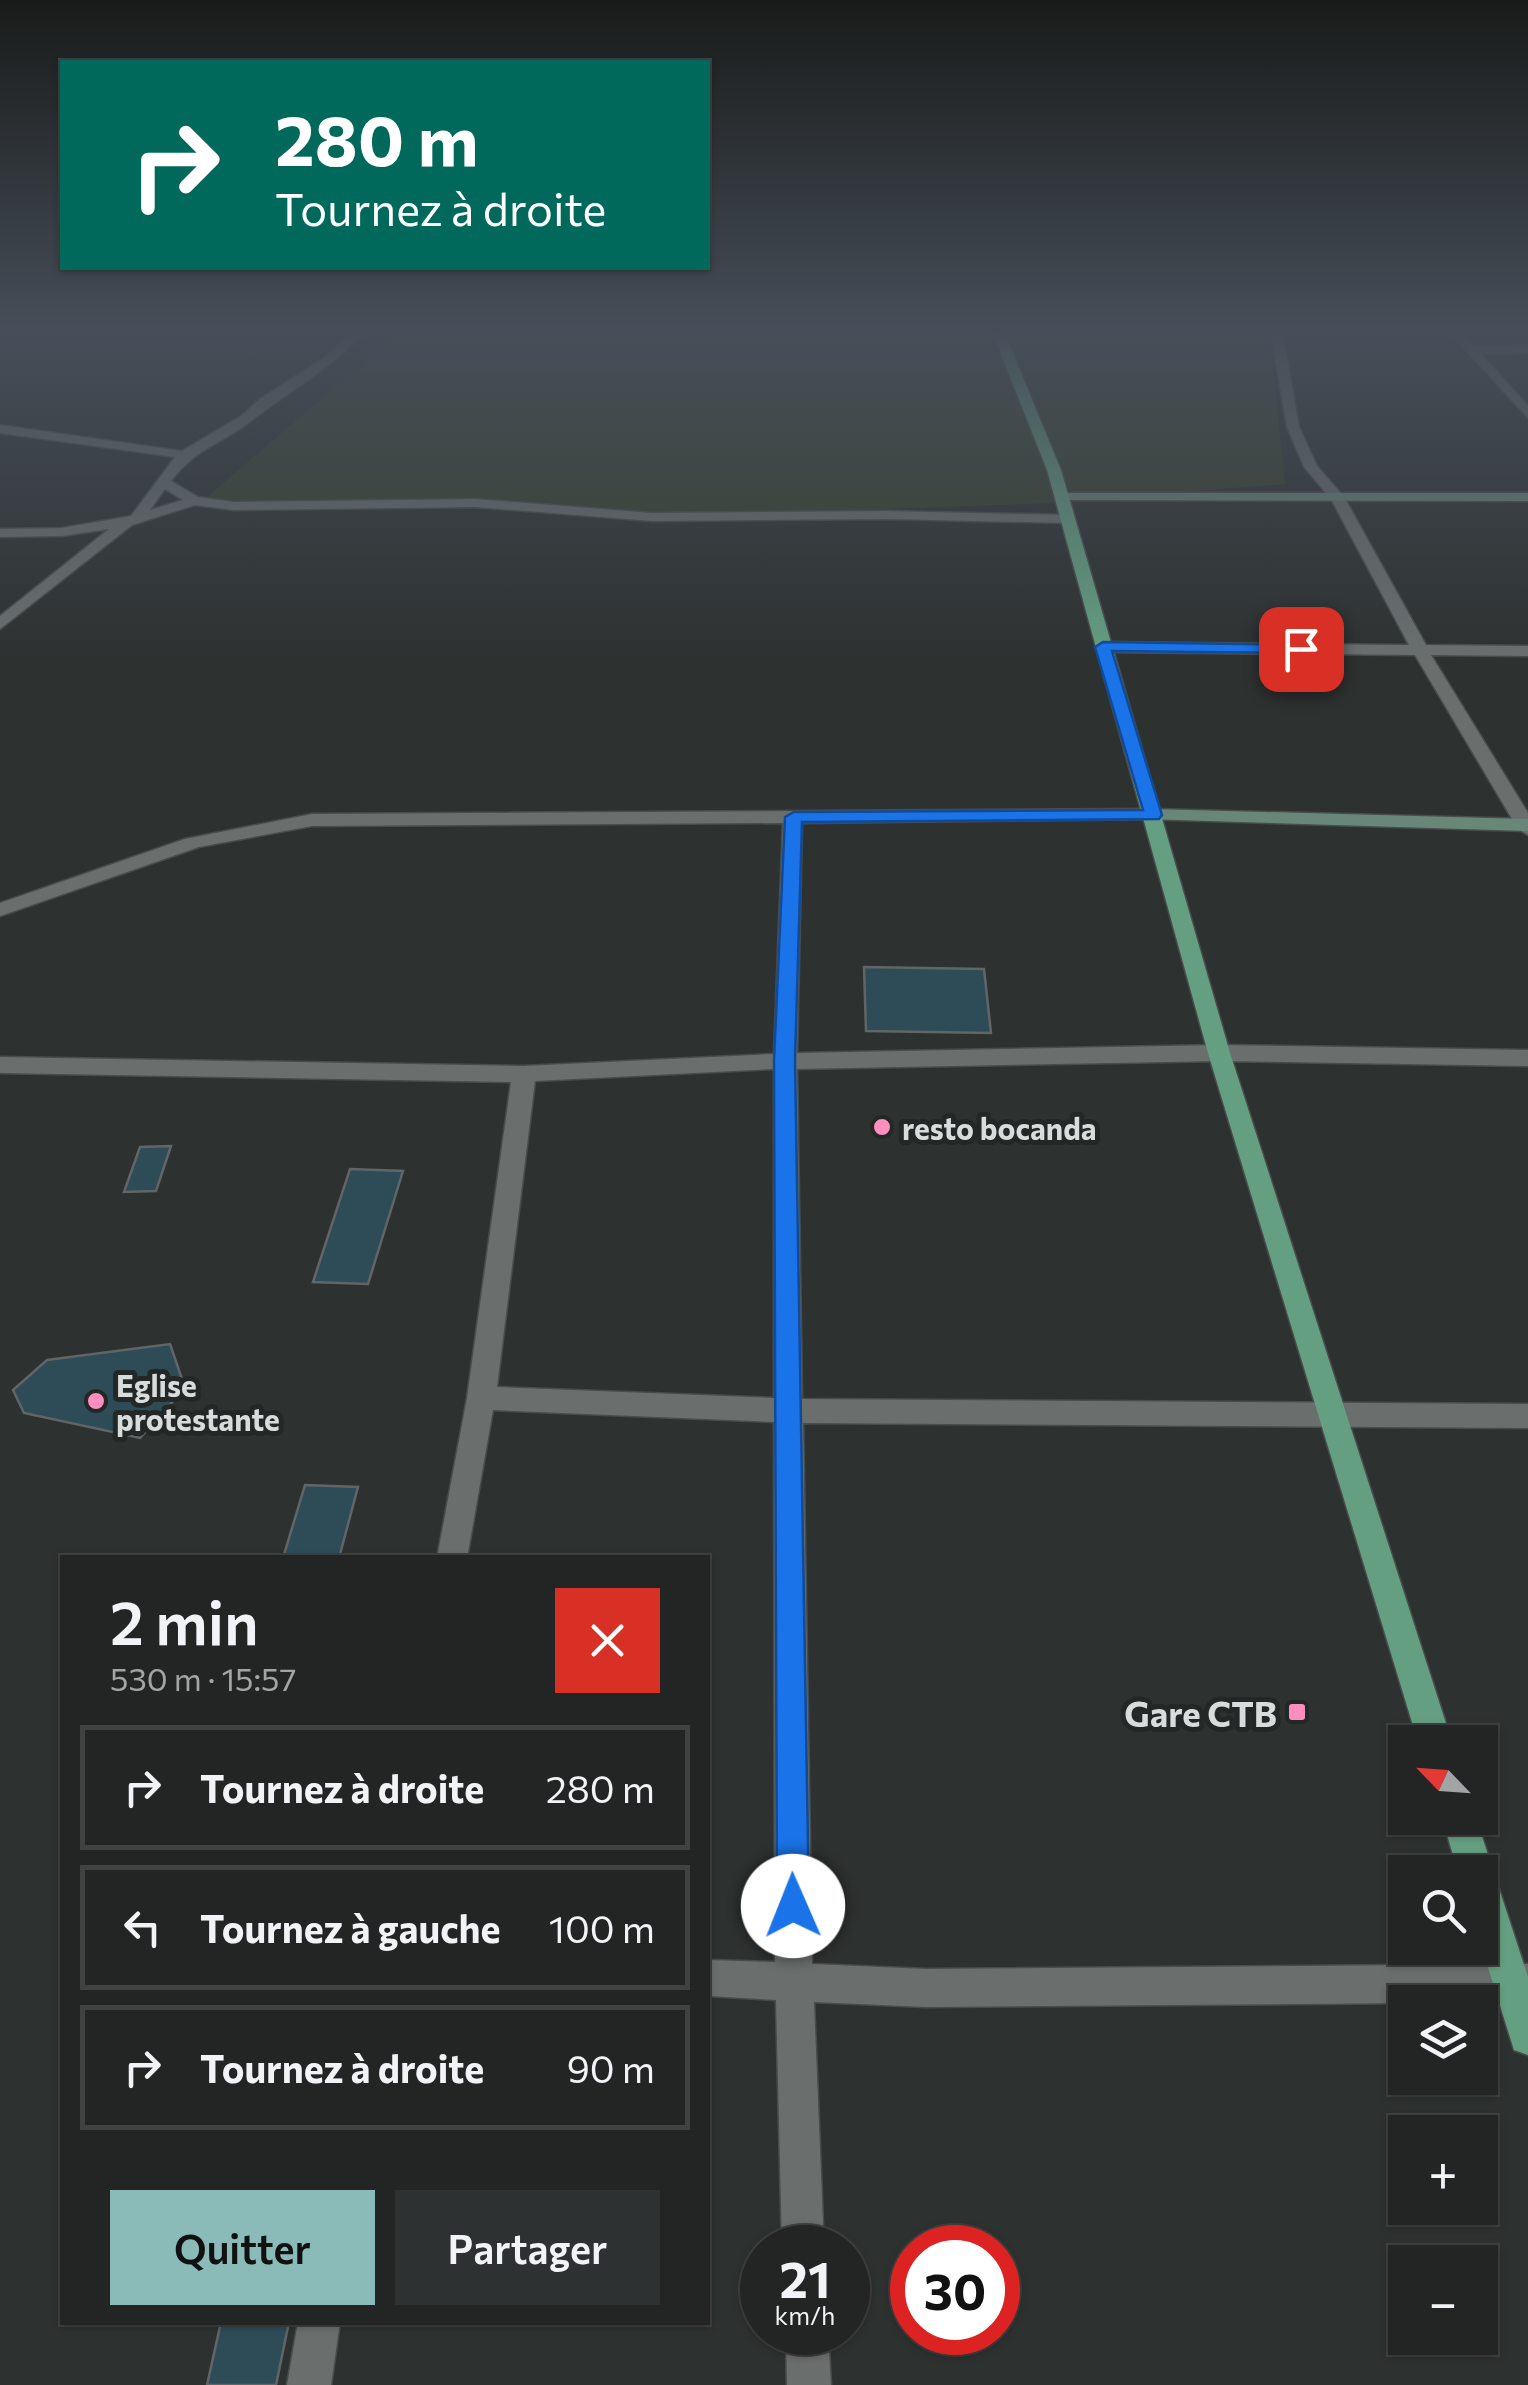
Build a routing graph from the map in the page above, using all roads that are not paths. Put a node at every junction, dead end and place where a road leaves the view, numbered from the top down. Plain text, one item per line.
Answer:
1 (100, 440) edge
2 (209, 440) edge
3 (1039, 440) edge
4 (1299, 440) edge
5 (184, 455) junction
6 (163, 482) junction
7 (1338, 496) junction
8 (1528, 496) edge
9 (194, 502) junction
10 (1064, 508) junction
11 (132, 520) junction
12 (0, 532) edge
13 (0, 624) edge
14 (1103, 647) junction
15 (1420, 650) junction
16 (1528, 651) edge
17 (1153, 815) junction
18 (794, 817) junction
19 (1527, 826) edge
20 (0, 910) edge
21 (1220, 1053) junction
22 (1528, 1058) edge
23 (784, 1060) junction
24 (0, 1066) edge
25 (524, 1074) junction
26 (481, 1398) junction
27 (787, 1411) junction
28 (1330, 1413) junction
29 (1528, 1416) edge
30 (453, 1555) edge
31 (1430, 1725) edge
32 (1498, 1929) edge
33 (710, 1978) edge
34 (794, 1982) junction
35 (1520, 1983) edge
36 (1528, 2036) edge
37 (803, 2225) edge
38 (319, 2325) edge
39 (807, 2355) edge
40 (309, 2385) edge
41 (808, 2385) edge

1 - 5 street
2 - 5 street
3 - 10 main road
4 - 7 street
5 - 6 street
6 - 9 street
6 - 11 street
7 - 8 street
7 - 10 street
7 - 15 street
9 - 10 street
9 - 11 street
10 - 14 main road
11 - 12 street
11 - 13 street
14 - 15 street
14 - 17 main road
15 - 16 street
15 - 19 street
17 - 18 street
17 - 19 street
17 - 21 main road
18 - 20 street
18 - 23 street
21 - 22 street
21 - 23 street
21 - 28 main road
23 - 25 street
23 - 27 street
24 - 25 street
25 - 26 street
26 - 27 street
26 - 30 street
27 - 28 street
27 - 34 street
28 - 29 street
28 - 31 main road
32 - 35 main road
33 - 34 street
34 - 35 street
34 - 37 street
35 - 36 main road
38 - 40 street
39 - 41 street

